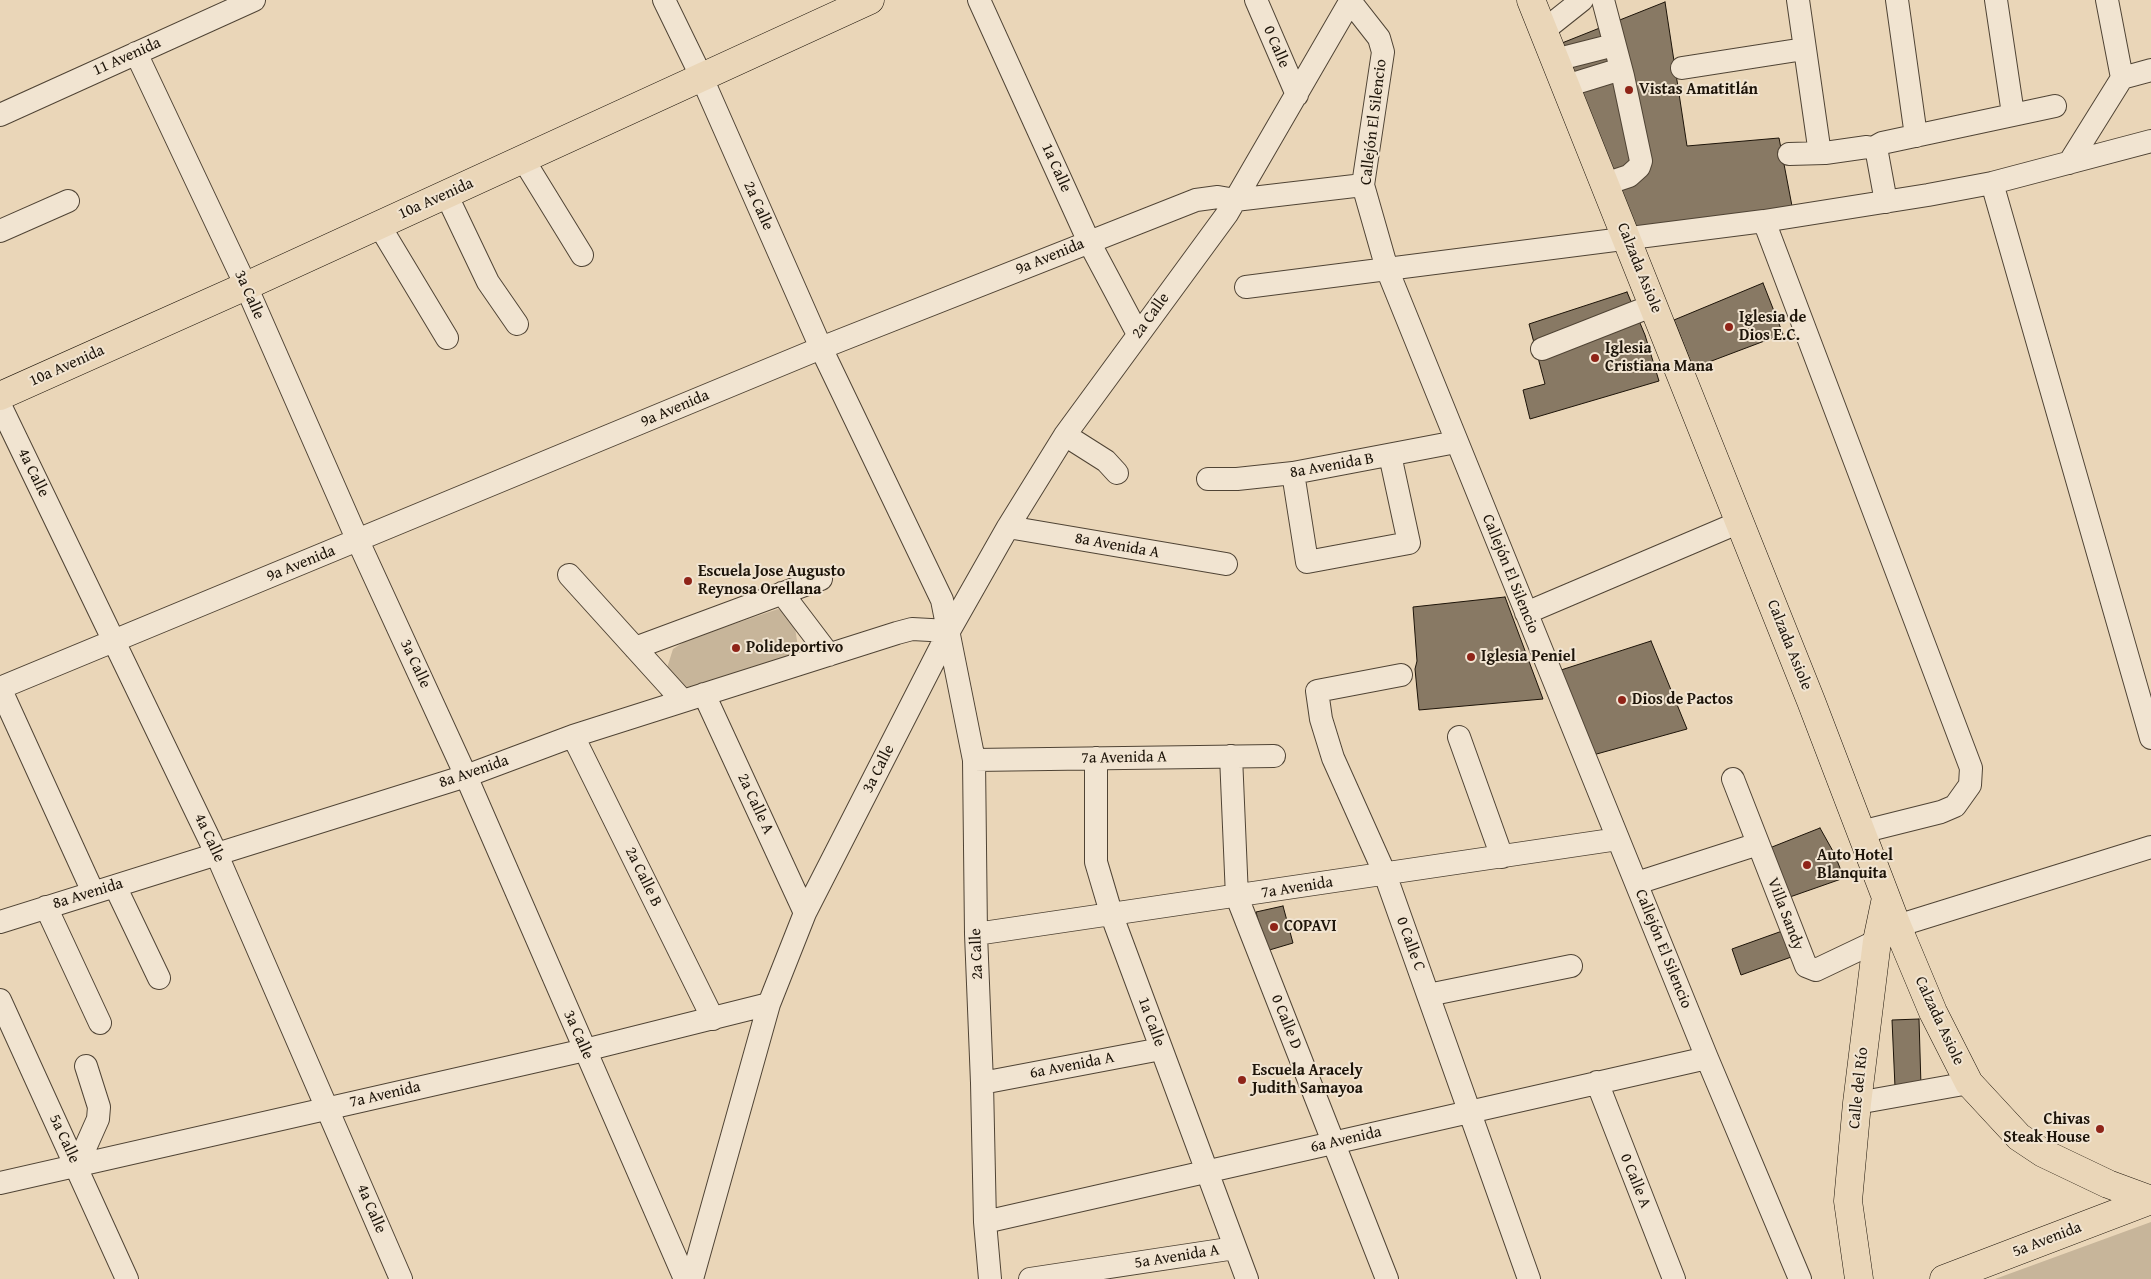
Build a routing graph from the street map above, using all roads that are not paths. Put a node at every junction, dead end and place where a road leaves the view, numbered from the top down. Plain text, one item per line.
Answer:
1 (254, 0) edge
2 (664, 0) edge
3 (870, 0) edge
4 (979, 0) edge
5 (1256, 0) edge
6 (1531, 0) edge
7 (1603, 0) edge
8 (1798, 0) edge
9 (1897, 0) edge
10 (1996, 0) edge
11 (2107, 0) edge
12 (1350, 1) edge
13 (1572, 3) edge
14 (218, 7) edge
15 (1543, 31) junction
16 (1614, 45) junction
17 (1804, 50) junction
18 (136, 53) junction
19 (1555, 60) junction
20 (1682, 68) dead end
21 (1621, 69) junction
22 (2151, 70) edge
23 (702, 78) junction
24 (2122, 78) junction
25 (1566, 86) junction
26 (1297, 95) junction
27 (2055, 106) dead end
28 (2013, 114) junction
29 (0, 115) edge
30 (1916, 136) junction
31 (2151, 141) edge
32 (1873, 148) junction
33 (1822, 152) junction
34 (1789, 154) dead end
35 (523, 159) junction
36 (2069, 163) junction
37 (1992, 183) junction
38 (1605, 184) junction
39 (1363, 185) junction
40 (446, 194) junction
41 (68, 200) dead end
42 (1235, 200) junction
43 (1886, 202) junction
44 (1764, 221) junction
45 (379, 225) junction
46 (0, 231) edge
47 (1626, 237) junction
48 (1089, 242) junction
49 (582, 255) dead end
50 (1387, 269) junction
51 (246, 286) junction
52 (1246, 287) dead end
53 (1654, 305) junction
54 (517, 324) dead end
55 (1138, 334) junction
56 (447, 338) dead end
57 (821, 348) junction
58 (1542, 349) dead end
59 (0, 396) edge
60 (0, 405) edge
61 (1065, 435) junction
62 (1456, 442) junction
63 (1390, 456) junction
64 (1117, 473) dead end
65 (1293, 473) junction
66 (1208, 479) dead end
67 (1740, 522) junction
68 (1008, 527) junction
69 (358, 541) junction
70 (1226, 564) dead end
71 (569, 575) dead end
72 (822, 579) dead end
73 (782, 594) junction
74 (1526, 613) junction
75 (949, 631) junction
76 (115, 641) junction
77 (635, 648) junction
78 (829, 655) junction
79 (1402, 675) dead end
80 (0, 688) edge
81 (704, 694) junction
82 (683, 701) junction
83 (573, 736) junction
84 (1458, 737) dead end
85 (2151, 738) edge
86 (1231, 756) junction
87 (1274, 756) dead end
88 (1096, 758) junction
89 (974, 760) junction
90 (466, 776) junction
91 (1732, 779) dead end
92 (1861, 832) junction
93 (1618, 839) junction
94 (1758, 844) junction
95 (2151, 847) edge
96 (217, 854) junction
97 (1502, 857) junction
98 (1385, 874) junction
99 (1637, 884) junction
100 (115, 886) junction
101 (93, 892) junction
102 (1237, 897) junction
103 (46, 907) junction
104 (805, 914) junction
105 (1112, 916) junction
106 (0, 922) edge
107 (976, 934) junction
108 (1887, 934) junction
109 (1571, 966) dead end
110 (159, 978) dead end
111 (1428, 995) junction
112 (0, 1000) edge
113 (769, 1004) junction
114 (713, 1019) junction
115 (100, 1023) dead end
116 (1161, 1049) junction
117 (584, 1050) junction
118 (1707, 1058) junction
119 (86, 1066) dead end
120 (982, 1082) junction
121 (1597, 1082) junction
122 (1969, 1083) junction
123 (1857, 1103) junction
124 (328, 1108) junction
125 (1469, 1112) junction
126 (1334, 1143) junction
127 (76, 1164) junction
128 (1206, 1172) junction
129 (0, 1184) edge
130 (2151, 1200) edge
131 (985, 1222) junction
132 (1235, 1248) junction
133 (127, 1279) edge
134 (401, 1279) edge
135 (685, 1279) edge
136 (692, 1279) edge
137 (990, 1279) edge
138 (1030, 1279) edge
139 (1246, 1279) edge
140 (1388, 1279) edge
141 (1529, 1279) edge
142 (1674, 1279) edge
143 (1800, 1279) edge
144 (1859, 1279) edge
145 (1944, 1279) edge

1 - 14 street, 11 Avenida
2 - 23 street, 2a Calle
3 - 23 main road, 10a Avenida
4 - 48 street, 1a Calle
5 - 26 street, 0 Calle
6 - 15 main road, Calzada Asiole
7 - 16 street
8 - 17 street
9 - 30 street
10 - 28 street
11 - 24 street
12 - 26 street, 2a Calle
12 - 39 street, Callejón El Silencio
13 - 15 street
14 - 18 street, 11 Avenida
15 - 19 main road, Calzada Asiole
16 - 19 street
16 - 21 street
17 - 20 street
17 - 33 street
18 - 29 street, 11 Avenida
18 - 51 street, 3a Calle
19 - 25 main road, Calzada Asiole
21 - 25 street
21 - 38 street
22 - 24 street
23 - 35 main road, 10a Avenida
23 - 57 street, 2a Calle
24 - 36 street
25 - 38 main road, Calzada Asiole
26 - 42 street, 2a Calle
27 - 28 street
28 - 30 street
30 - 32 street
31 - 36 street
32 - 33 street
32 - 43 street
33 - 34 street
35 - 40 main road, 10a Avenida
35 - 49 street
36 - 37 street
37 - 43 street
37 - 85 street
38 - 47 main road, Calzada Asiole
39 - 42 street, 9a Avenida
39 - 50 street, Callejón El Silencio
40 - 45 main road, 10a Avenida
40 - 54 street
41 - 46 street
42 - 48 street, 9a Avenida
42 - 55 street, 2a Calle
43 - 44 street
44 - 47 street
44 - 92 street
45 - 51 main road, 10a Avenida
45 - 56 street
47 - 50 street
47 - 53 main road, Calzada Asiole
48 - 55 street, 1a Calle
48 - 57 street, 9a Avenida
50 - 52 street
50 - 62 street, Callejón El Silencio
51 - 59 main road, 10a Avenida
51 - 69 street, 3a Calle
53 - 58 street
53 - 67 main road, Calzada Asiole
55 - 61 street, 2a Calle
57 - 69 street, 9a Avenida
57 - 75 street, 2a Calle
60 - 76 street, 4a Calle
61 - 64 street
61 - 68 street, 2a Calle
62 - 63 street, 8a Avenida B
62 - 74 street, Callejón El Silencio
63 - 65 street, 8a Avenida B
63 - 65 street
65 - 66 street, 8a Avenida B
67 - 74 street
67 - 92 main road, Calzada Asiole
68 - 70 street, 8a Avenida A
68 - 75 street, 2a Calle
69 - 76 street, 9a Avenida
69 - 90 street, 3a Calle
71 - 77 street
72 - 73 street
73 - 77 street
73 - 78 street
74 - 93 street, Callejón El Silencio
75 - 78 street, 8a Avenida
75 - 89 street, 2a Calle
75 - 104 street, 3a Calle
76 - 80 street, 9a Avenida
76 - 96 street, 4a Calle
77 - 82 street
78 - 81 street, 8a Avenida
79 - 98 street, 0 Calle C
80 - 101 street
81 - 82 street, 8a Avenida
81 - 104 street, 2a Calle A
82 - 83 street, 8a Avenida
83 - 90 street, 8a Avenida
83 - 114 street, 2a Calle B
84 - 97 street
86 - 87 street, 7a Avenida A
86 - 88 street, 7a Avenida A
86 - 102 street, 0 Calle D
88 - 89 street, 7a Avenida A
88 - 105 street, 1a Calle
89 - 107 street, 2a Calle
90 - 96 street, 8a Avenida
90 - 117 street, 3a Calle
91 - 94 street, Villa Sandy
92 - 108 main road, Calzada Asiole
93 - 97 street, 7a Avenida
93 - 99 street, Callejón El Silencio
94 - 99 street
94 - 108 street, Villa Sandy
95 - 108 street, Villa Sandy
96 - 100 street, 8a Avenida
96 - 124 street, 4a Calle
97 - 98 street, 7a Avenida
98 - 102 street, 7a Avenida
98 - 111 street, 0 Calle C
99 - 118 street, Callejón El Silencio
100 - 101 street, 8a Avenida
100 - 110 street
101 - 103 street, 8a Avenida
102 - 105 street, 7a Avenida
102 - 126 street, 0 Calle D
103 - 106 street, 8a Avenida
103 - 115 street
104 - 113 street, 3a Calle
105 - 107 street, 7a Avenida
105 - 116 street, 1a Calle
107 - 120 street, 2a Calle
108 - 122 main road, Calzada Asiole
108 - 123 main road, Calle del Río
109 - 111 street
111 - 125 street, 0 Calle C
112 - 127 street, 5a Calle
113 - 114 street, 7a Avenida
113 - 136 street, 3a Calle
114 - 117 street, 7a Avenida
116 - 120 street, 6a Avenida A
116 - 128 street, 1a Calle
117 - 124 street, 7a Avenida
117 - 135 street, 3a Calle
118 - 121 street, 6a Avenida
118 - 143 street, Callejón El Silencio
119 - 127 street
120 - 131 street, 2a Calle
121 - 125 street, 6a Avenida
121 - 142 street, 0 Calle A
122 - 123 street
122 - 130 main road, Calzada Asiole
123 - 144 main road, Calle del Río
124 - 127 street, 7a Avenida
124 - 134 street, 4a Calle
125 - 126 street, 6a Avenida
125 - 141 street, 0 Calle C
126 - 128 street, 6a Avenida
126 - 140 street, 0 Calle D
127 - 129 street, 7a Avenida
127 - 133 street, 5a Calle
128 - 131 street, 6a Avenida
128 - 132 street, 1a Calle
130 - 145 main road, 5a Avenida
131 - 137 street, 2a Calle
132 - 138 street, 5a Avenida A
132 - 139 street, 1a Calle

